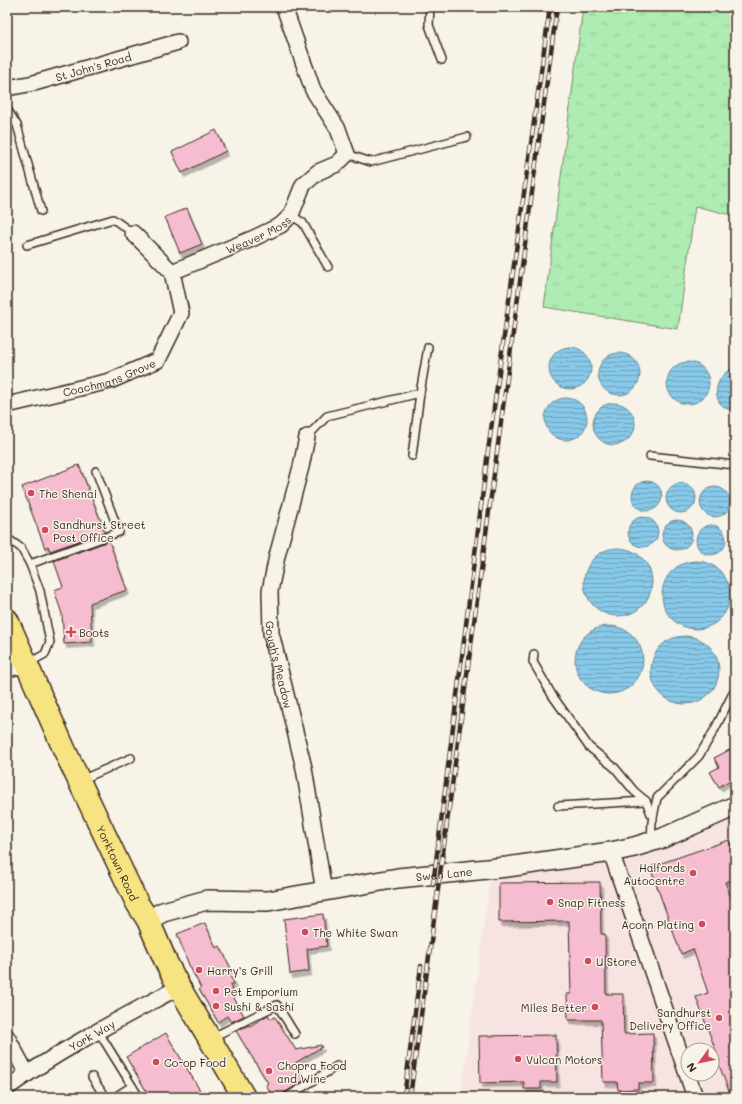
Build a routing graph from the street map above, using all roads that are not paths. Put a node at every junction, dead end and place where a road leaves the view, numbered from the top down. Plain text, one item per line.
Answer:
1 (284, 7) edge
2 (430, 7) edge
3 (178, 42) dead end
4 (442, 60) dead end
5 (7, 88) edge
6 (7, 109) edge
7 (467, 137) dead end
8 (347, 154) junction
9 (41, 211) dead end
10 (291, 215) junction
11 (133, 233) joint
12 (27, 245) dead end
13 (328, 267) dead end
14 (172, 272) junction
15 (428, 347) dead end
16 (420, 393) junction
17 (7, 404) edge
18 (307, 437) joint
19 (412, 456) dead end
20 (650, 456) dead end
21 (735, 465) edge
22 (96, 471) dead end
23 (7, 538) edge
24 (30, 564) junction
25 (7, 620) edge
26 (534, 654) dead end
27 (17, 667) edge
28 (735, 689) edge
29 (132, 758) dead end
30 (79, 781) junction
31 (646, 801) junction
32 (558, 806) dead end
33 (735, 806) edge
34 (653, 819) junction
35 (651, 842) junction
36 (611, 852) junction
37 (324, 892) junction
38 (148, 920) junction
39 (179, 987) junction
40 (98, 1031) junction
41 (295, 1034) dead end
42 (7, 1037) edge
43 (209, 1038) junction
44 (337, 1066) dead end
45 (28, 1074) junction
46 (92, 1078) dead end
47 (132, 1086) junction
48 (7, 1088) edge
49 (105, 1097) edge
50 (115, 1097) edge
51 (139, 1097) edge
52 (244, 1097) edge
53 (287, 1097) edge
54 (687, 1097) edge
55 (695, 1097) edge

1 - 8 street
2 - 4 lane
3 - 5 street, St John's Road
6 - 9 lane
7 - 8 lane
8 - 10 street, Weaver Moss
10 - 13 lane
10 - 14 street, Weaver Moss
11 - 12 lane
11 - 14 street
14 - 17 street, Coachmans Grove
15 - 16 lane
16 - 18 lane
16 - 19 lane
18 - 37 street, Gough's Meadow
20 - 21 lane
22 - 24 lane
23 - 24 lane
24 - 27 lane
25 - 27 main road, Yorktown Road
26 - 31 lane
27 - 30 main road, Yorktown Road
28 - 34 lane
29 - 30 lane
30 - 38 main road, Yorktown Road
31 - 32 lane
31 - 34 lane
33 - 35 street, Swan Lane
34 - 35 lane
35 - 36 street, Swan Lane
36 - 37 street, Swan Lane
36 - 55 street
37 - 38 street, Swan Lane
38 - 39 main road, Yorktown Road
39 - 40 street, York Way
39 - 43 main road, Yorktown Road
40 - 45 street, York Way
40 - 47 lane
41 - 43 lane
42 - 45 street
43 - 52 main road, Yorktown Road
44 - 53 lane
45 - 48 street, York Way
46 - 49 lane
47 - 50 lane
47 - 51 lane
54 - 55 lane

